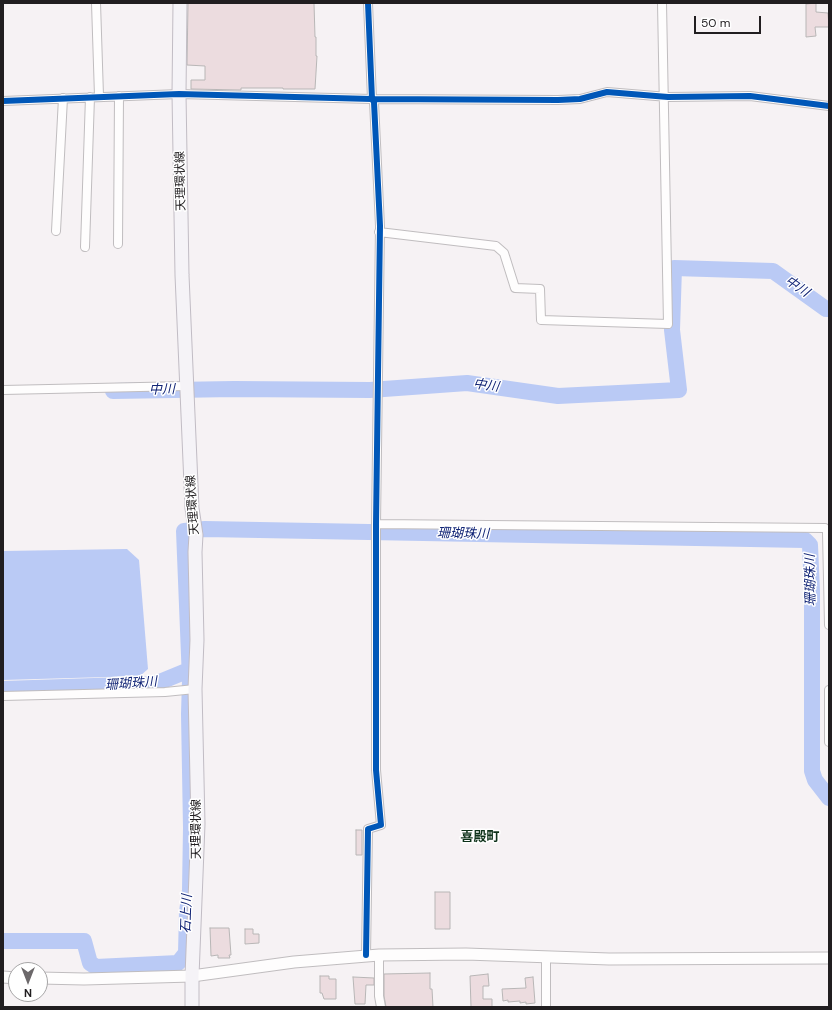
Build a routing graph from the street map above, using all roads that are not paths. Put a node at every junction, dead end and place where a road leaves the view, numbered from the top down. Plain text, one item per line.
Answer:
1 (96, 3) edge
2 (180, 3) edge
3 (368, 3) edge
4 (662, 3) edge
5 (179, 94) junction
6 (99, 96) junction
7 (119, 96) junction
8 (664, 96) junction
9 (90, 97) junction
10 (63, 98) junction
11 (372, 99) junction
12 (3, 101) edge
13 (829, 106) edge
14 (56, 231) dead end
15 (379, 232) junction
16 (118, 244) dead end
17 (85, 247) dead end
18 (3, 390) edge
19 (187, 391) junction
20 (376, 526) junction
21 (829, 625) edge
22 (195, 689) junction
23 (829, 690) edge
24 (3, 696) edge
25 (829, 742) edge
26 (366, 955) junction
27 (379, 955) junction
28 (546, 958) junction
29 (829, 958) edge
30 (192, 976) junction
31 (48, 978) edge
32 (192, 1007) edge
33 (381, 1007) edge
34 (546, 1007) edge

1 - 6 street
2 - 5 main road, 天理環状線
3 - 11 street
4 - 8 street
5 - 7 street
5 - 11 street
5 - 19 main road, 天理環状線
6 - 7 street
6 - 9 street
7 - 16 street
8 - 11 street
8 - 13 street
8 - 15 street
9 - 10 street
9 - 17 street
10 - 12 street
10 - 14 street
11 - 15 street
15 - 20 street
18 - 19 street
19 - 22 main road, 天理環状線
20 - 21 street
20 - 26 street
22 - 24 street
22 - 30 main road, 天理環状線
23 - 25 street
26 - 27 street
26 - 30 street
27 - 28 street
27 - 33 street
28 - 29 street
28 - 34 street
30 - 31 street
30 - 32 main road, 天理環状線

